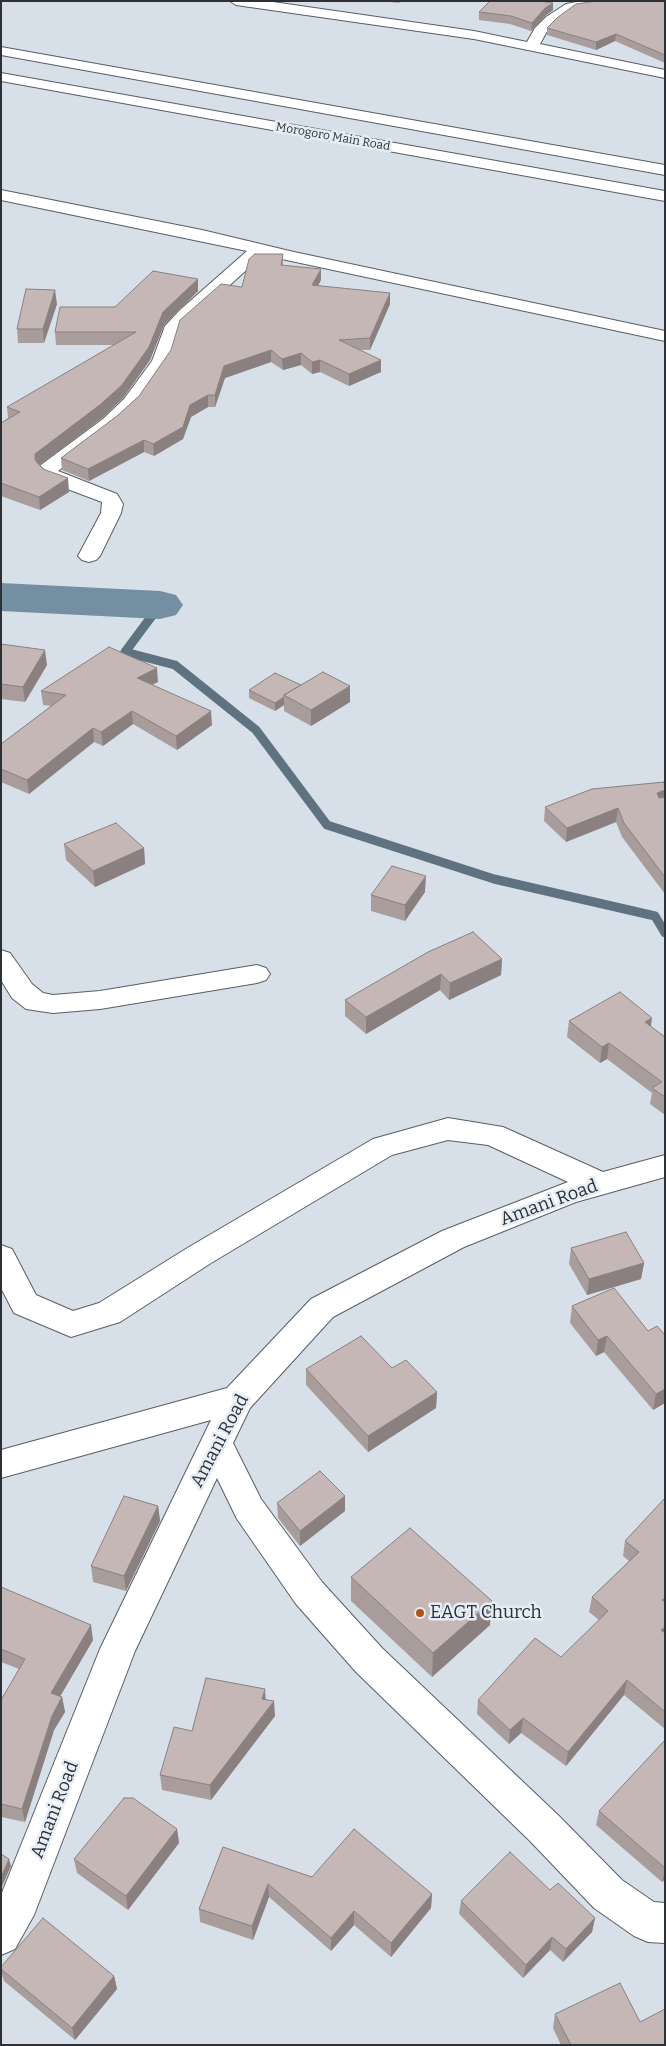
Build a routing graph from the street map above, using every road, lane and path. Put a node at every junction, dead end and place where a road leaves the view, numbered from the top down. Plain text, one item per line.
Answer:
1 (236, 1) edge
2 (608, 1) edge
3 (553, 5) edge
4 (571, 7) junction
5 (532, 46) junction
6 (1, 51) edge
7 (665, 74) edge
8 (1, 77) edge
9 (665, 170) edge
10 (1, 195) edge
11 (665, 196) edge
12 (260, 248) junction
13 (665, 336) edge
14 (89, 556) dead end
15 (1, 959) edge
16 (257, 974) dead end
17 (665, 1166) edge
18 (601, 1184) junction
19 (1, 1257) edge
20 (238, 1399) junction
21 (217, 1444) junction
22 (1, 1464) edge
23 (665, 1923) edge
24 (1, 1935) edge

1 - 5 main road
2 - 4 main road
3 - 4 main road
4 - 5 main road
5 - 7 main road
6 - 9 main road, Morogoro Main Road
8 - 11 main road, Morogoro Main Road
10 - 12 main road
12 - 13 main road
12 - 14 main road
15 - 16 main road
17 - 18 main road, Amani Road
18 - 19 main road
18 - 20 main road, Amani Road
20 - 21 main road, Amani Road
20 - 22 main road
21 - 23 main road
21 - 24 main road, Amani Road

